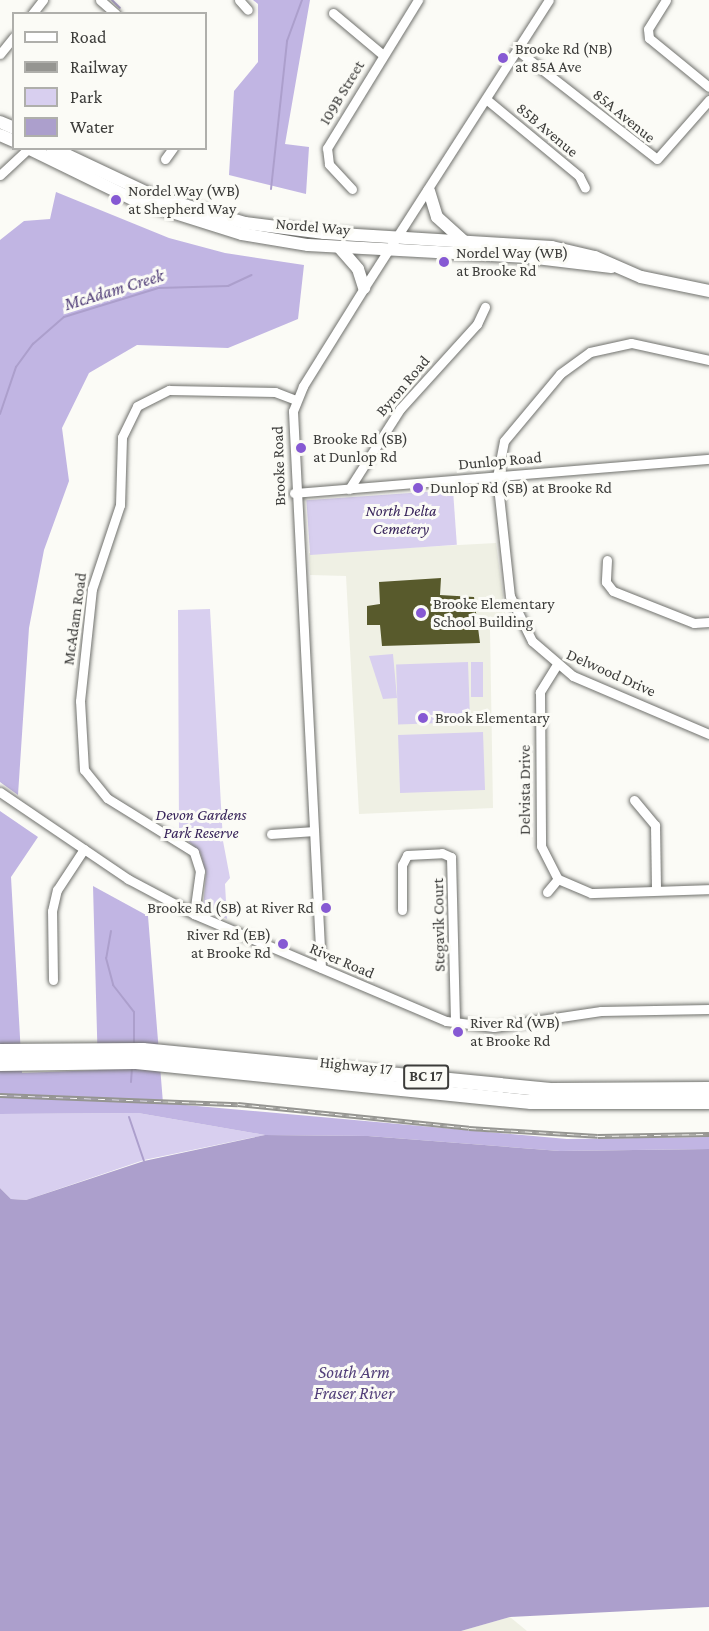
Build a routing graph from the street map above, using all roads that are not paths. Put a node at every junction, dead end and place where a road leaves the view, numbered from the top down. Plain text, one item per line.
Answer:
1 (100, 0) edge
2 (239, 0) edge
3 (418, 0) edge
4 (549, 0) edge
5 (666, 0) edge
6 (248, 10) dead end
7 (114, 12) edge
8 (333, 13) dead end
9 (12, 40) edge
10 (517, 50) junction
11 (0, 54) edge
12 (383, 55) junction
13 (709, 87) edge
14 (486, 99) junction
15 (709, 100) edge
16 (28, 150) edge
17 (31, 150) edge
18 (56, 150) edge
19 (172, 150) edge
20 (165, 159) dead end
21 (0, 175) edge
22 (585, 188) dead end
23 (352, 189) dead end
24 (429, 191) junction
25 (397, 238) junction
26 (465, 242) junction
27 (339, 247) junction
28 (389, 249) junction
29 (612, 267) junction
30 (364, 288) junction
31 (709, 291) edge
32 (485, 307) dead end
33 (709, 360) edge
34 (296, 400) junction
35 (709, 459) edge
36 (497, 477) junction
37 (349, 489) junction
38 (294, 493) junction
39 (607, 560) dead end
40 (709, 622) edge
41 (556, 666) junction
42 (709, 734) edge
43 (0, 792) edge
44 (634, 800) dead end
45 (314, 831) junction
46 (271, 834) dead end
47 (84, 849) junction
48 (558, 879) junction
49 (709, 889) edge
50 (656, 890) junction
51 (547, 892) dead end
52 (402, 910) dead end
53 (194, 914) junction
54 (321, 968) junction
55 (53, 980) dead end
56 (709, 1008) edge
57 (455, 1023) junction
58 (145, 1056) junction
59 (1, 1057) edge
60 (709, 1089) edge
61 (709, 1102) edge

1 - 7 street
2 - 6 street
3 - 12 street, 109B Street
4 - 10 street, Brooke Road
5 - 13 street
8 - 12 street, 109B Street
9 - 11 street
10 - 14 street, Brooke Road
10 - 15 street, 85A Avenue
12 - 23 street, 109B Street
14 - 22 street, 85B Avenue
14 - 24 street, Brooke Road
16 - 21 street
17 - 27 main road, Nordel Way
18 - 25 main road, Nordel Way
19 - 20 street
24 - 25 street, Brooke Road
24 - 26 main road
25 - 26 main road, Nordel Way
25 - 28 street, Brooke Road
26 - 29 main road, Nordel Way
27 - 28 main road, Nordel Way
27 - 30 main road
28 - 29 main road, Nordel Way
28 - 30 street, Brooke Road
29 - 31 main road, Nordel Way
30 - 34 street, Brooke Road
32 - 37 street, Byron Road
33 - 36 street, Delwood Drive
34 - 38 street, Brooke Road
34 - 53 street, McAdam Road
35 - 36 street, Dunlop Road
36 - 37 street, Dunlop Road
36 - 41 street, Delwood Drive
37 - 38 street, Dunlop Road
38 - 45 street, Brooke Road
39 - 40 street
41 - 42 street, Delwood Drive
41 - 48 street, Delvista Drive
43 - 47 street, River Road
44 - 50 street
45 - 46 street
45 - 54 street, Brooke Road
47 - 53 street, River Road
47 - 55 street
48 - 50 street
48 - 51 street
49 - 50 street
52 - 57 street, Stegavik Court
53 - 54 street, River Road
54 - 57 street, River Road
56 - 57 street, River Road
58 - 59 highway, Highway 17 / BC 17
58 - 60 highway, Highway 17 / BC 17
58 - 61 highway, Highway 17 / BC 17

